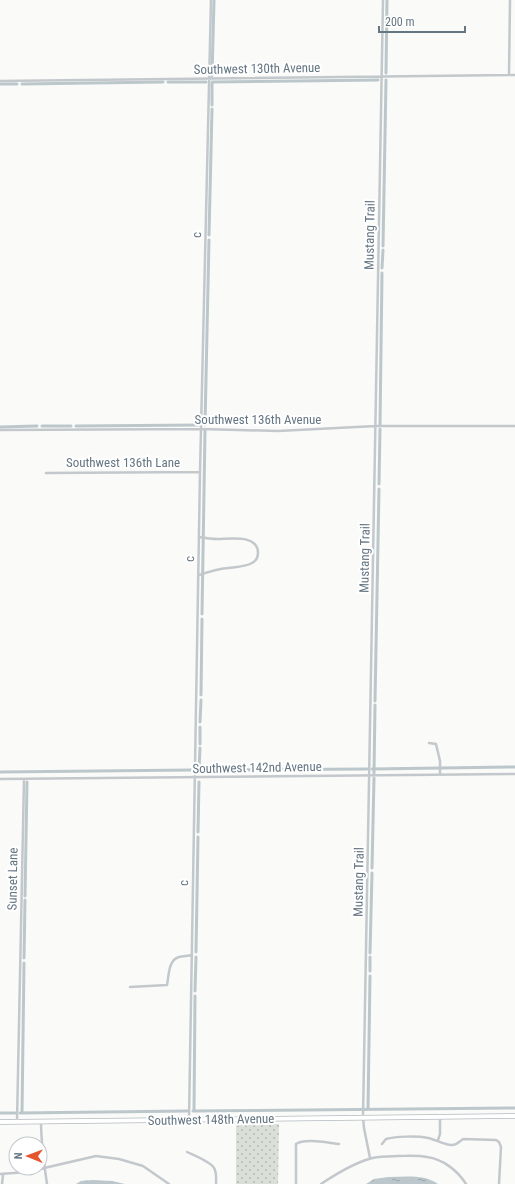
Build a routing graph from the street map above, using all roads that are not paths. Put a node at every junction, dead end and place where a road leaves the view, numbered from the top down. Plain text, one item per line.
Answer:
1 (211, 0) edge
2 (383, 0) edge
3 (510, 0) edge
4 (508, 75) junction
5 (515, 75) edge
6 (382, 76) junction
7 (209, 79) junction
8 (0, 81) edge
9 (376, 426) junction
10 (515, 426) edge
11 (202, 429) junction
12 (0, 430) edge
13 (200, 472) junction
14 (46, 473) dead end
15 (202, 538) junction
16 (199, 575) junction
17 (429, 743) dead end
18 (515, 774) edge
19 (370, 775) junction
20 (440, 775) junction
21 (195, 777) junction
22 (0, 779) edge
23 (24, 779) junction
24 (192, 955) junction
25 (130, 987) dead end
26 (515, 1116) edge
27 (363, 1117) junction
28 (440, 1117) junction
29 (189, 1119) junction
30 (0, 1122) edge
31 (18, 1122) junction
32 (41, 1122) junction
33 (41, 1136) edge
34 (438, 1140) junction
35 (339, 1144) dead end
36 (382, 1144) dead end
37 (186, 1152) dead end
38 (370, 1158) junction
39 (48, 1167) edge
40 (1, 1175) edge
41 (2, 1184) edge
42 (169, 1184) edge
43 (216, 1184) edge
44 (296, 1184) edge
45 (321, 1184) edge
46 (466, 1184) edge
47 (499, 1184) edge

1 - 7 street, c
2 - 6 street, Mustang Trail
3 - 4 street
4 - 5 street, Southwest 130th Avenue
4 - 6 street, Southwest 130th Avenue
6 - 7 street, Southwest 130th Avenue
6 - 9 street, Mustang Trail
7 - 8 street, Southwest 130th Avenue
7 - 11 street, c
9 - 10 street, Southwest 136th Avenue
9 - 11 street, Southwest 136th Avenue
9 - 19 street, Mustang Trail
11 - 12 street, Southwest 136th Avenue
11 - 13 street, c
13 - 14 street, Southwest 136th Lane
13 - 15 street, c
15 - 16 street, c
15 - 16 street
16 - 21 street, c
17 - 20 street
18 - 20 street, Southwest 142nd Avenue
19 - 20 street, Southwest 142nd Avenue
19 - 21 street, Southwest 142nd Avenue
19 - 27 street, Mustang Trail
21 - 23 street, Southwest 142nd Avenue
21 - 24 street, c
22 - 23 street, Southwest 142nd Avenue
23 - 31 street, Sunset Lane
24 - 25 street
24 - 29 street, c
26 - 28 street, Southwest 148th Avenue
27 - 28 street, Southwest 148th Avenue
27 - 29 street, Southwest 148th Avenue
27 - 38 street, Mustang Trail
28 - 34 street
29 - 32 street, Southwest 148th Avenue
30 - 31 street, Southwest 148th Avenue
31 - 32 street, Southwest 148th Avenue
32 - 33 street
34 - 36 street
34 - 47 street
35 - 44 street
37 - 43 street
38 - 45 street
38 - 46 street
39 - 42 street
40 - 41 street

